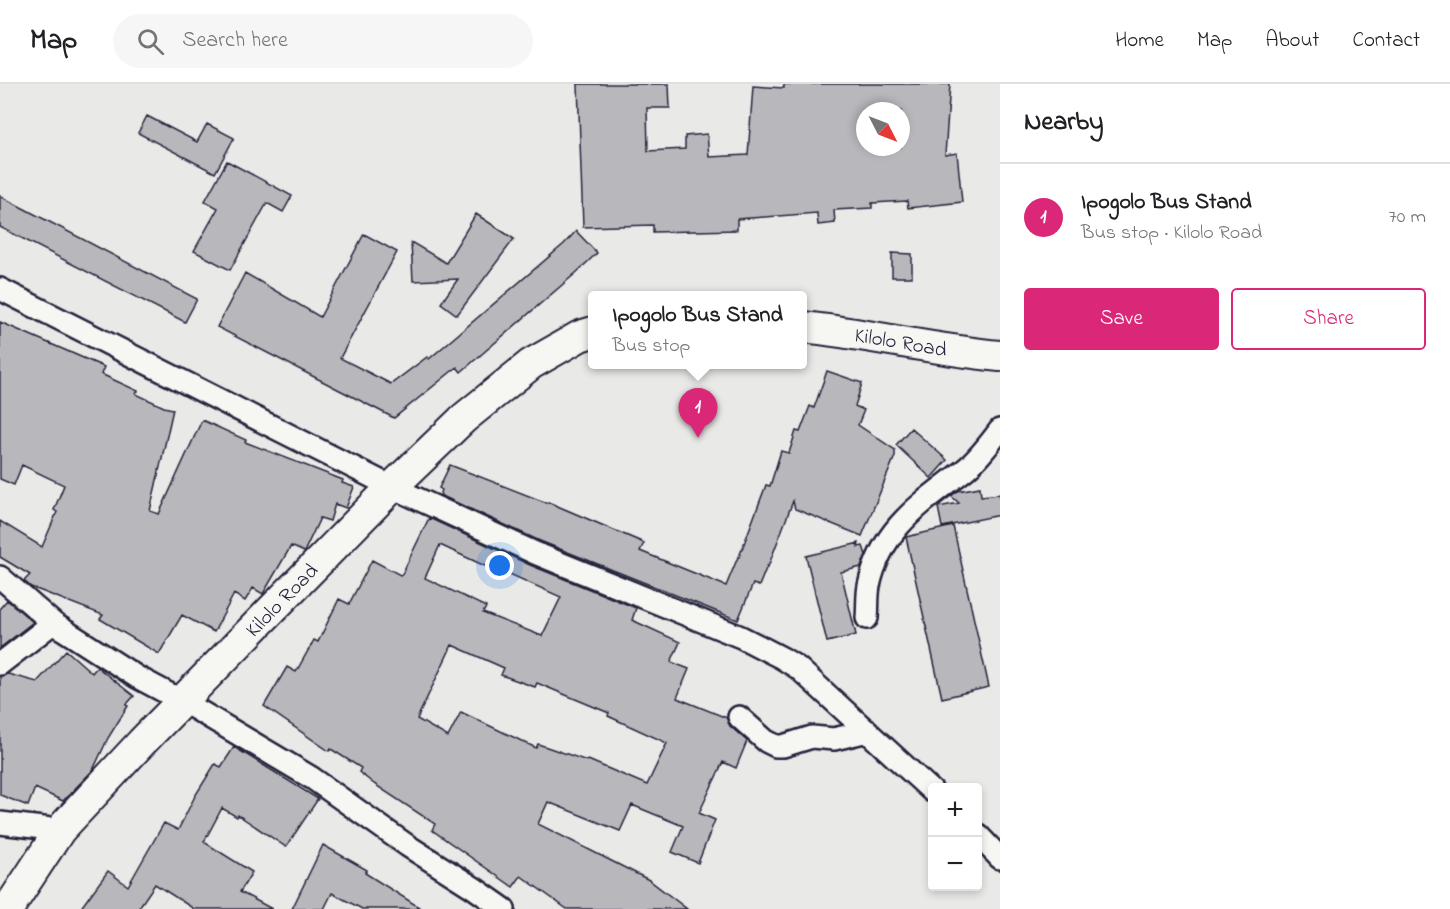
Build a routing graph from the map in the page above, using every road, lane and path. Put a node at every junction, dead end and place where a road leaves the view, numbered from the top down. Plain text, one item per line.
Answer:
1 (0, 289) edge
2 (807, 327) edge
3 (588, 334) edge
4 (1000, 356) edge
5 (1000, 429) edge
6 (392, 488) junction
7 (0, 577) edge
8 (867, 618) dead end
9 (53, 623) junction
10 (0, 664) edge
11 (184, 702) junction
12 (739, 717) dead end
13 (868, 731) junction
14 (928, 786) edge
15 (0, 823) edge
16 (60, 830) junction
17 (980, 837) edge
18 (1000, 858) edge
19 (8, 909) edge
20 (504, 909) edge

1 - 6 street
2 - 4 main road, Kilolo Road
3 - 6 main road, Kilolo Road
5 - 8 street
6 - 11 main road, Kilolo Road
6 - 13 street
7 - 9 street
9 - 10 street
9 - 11 street
11 - 16 main road, Kilolo Road
11 - 20 street
12 - 13 street
13 - 14 street
15 - 16 street
16 - 19 main road, Kilolo Road
17 - 18 street

